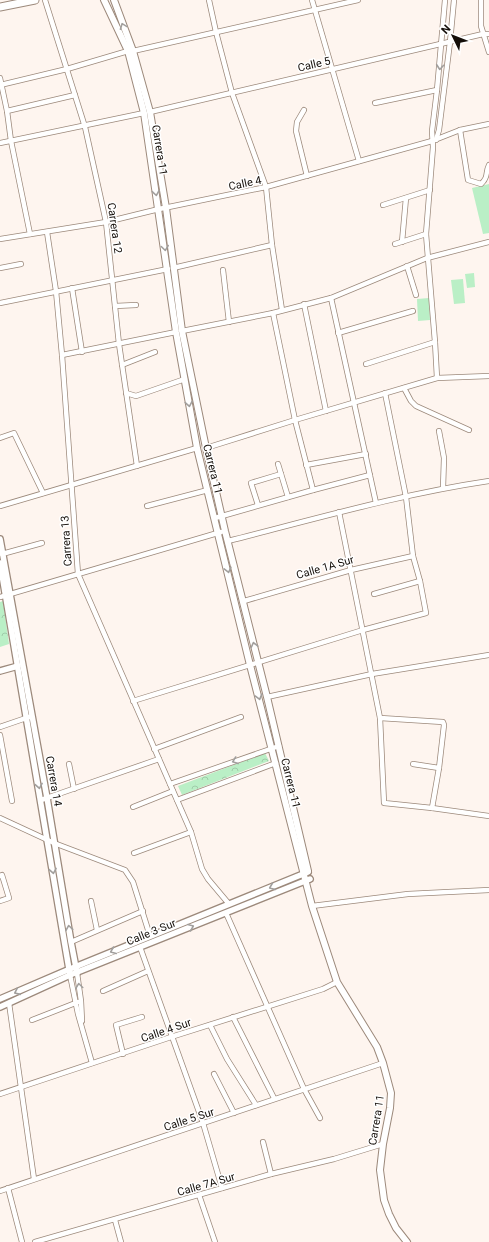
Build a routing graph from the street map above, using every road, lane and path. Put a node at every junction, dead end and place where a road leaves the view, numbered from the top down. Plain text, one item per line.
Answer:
1 (35, 0) edge
2 (45, 0) edge
3 (104, 0) edge
4 (114, 0) edge
5 (209, 0) edge
6 (312, 0) edge
7 (358, 0) edge
8 (445, 0) edge
9 (454, 0) edge
10 (481, 0) edge
11 (0, 7) edge
12 (315, 10) junction
13 (216, 32) junction
14 (483, 34) junction
15 (489, 34) edge
16 (450, 42) junction
17 (442, 44) junction
18 (130, 51) junction
19 (489, 52) edge
20 (67, 69) junction
21 (332, 70) junction
22 (0, 78) edge
23 (1, 84) edge
24 (437, 90) junction
25 (232, 93) junction
26 (75, 95) junction
27 (375, 103) dead end
28 (304, 110) dead end
29 (7, 111) junction
30 (147, 113) junction
31 (489, 124) edge
32 (85, 127) junction
33 (460, 130) junction
34 (434, 140) junction
35 (11, 141) junction
36 (0, 143) edge
37 (359, 161) junction
38 (489, 165) edge
39 (307, 176) junction
40 (266, 187) junction
41 (430, 190) junction
42 (406, 198) junction
43 (383, 204) dead end
44 (166, 208) junction
45 (159, 209) junction
46 (106, 222) junction
47 (47, 232) junction
48 (30, 234) junction
49 (426, 234) junction
50 (0, 239) edge
51 (402, 242) junction
52 (489, 242) edge
53 (395, 244) dead end
54 (272, 245) junction
55 (428, 258) junction
56 (21, 264) dead end
57 (407, 266) junction
58 (0, 268) edge
59 (170, 269) junction
60 (223, 270) dead end
61 (112, 280) junction
62 (72, 288) junction
63 (56, 291) junction
64 (416, 295) dead end
65 (331, 298) junction
66 (0, 303) edge
67 (304, 304) junction
68 (136, 305) dead end
69 (115, 306) junction
70 (282, 310) junction
71 (413, 311) dead end
72 (273, 313) junction
73 (229, 322) junction
74 (179, 332) junction
75 (338, 332) junction
76 (436, 342) junction
77 (119, 344) junction
78 (82, 352) junction
79 (155, 352) dead end
80 (62, 355) junction
81 (366, 364) dead end
82 (122, 365) junction
83 (489, 376) edge
84 (437, 378) junction
85 (185, 379) junction
86 (404, 388) junction
87 (126, 393) junction
88 (385, 393) junction
89 (354, 402) junction
90 (326, 411) junction
91 (295, 420) junction
92 (469, 430) dead end
93 (439, 431) dead end
94 (0, 438) edge
95 (197, 448) junction
96 (206, 448) junction
97 (366, 454) junction
98 (278, 464) dead end
99 (306, 465) junction
100 (137, 466) junction
101 (281, 474) junction
102 (370, 475) junction
103 (489, 481) edge
104 (71, 485) junction
105 (443, 488) junction
106 (208, 490) junction
107 (313, 490) junction
108 (43, 493) junction
109 (288, 497) junction
110 (406, 497) junction
111 (376, 503) junction
112 (258, 505) junction
113 (0, 506) edge
114 (147, 506) dead end
115 (339, 512) junction
116 (222, 516) junction
117 (215, 518) junction
118 (225, 530) junction
119 (218, 532) junction
120 (0, 539) edge
121 (228, 541) junction
122 (42, 543) dead end
123 (2, 554) junction
124 (413, 556) junction
125 (0, 563) edge
126 (351, 570) junction
127 (78, 574) junction
128 (420, 581) junction
129 (374, 594) dead end
130 (5, 596) edge
131 (244, 601) junction
132 (363, 630) junction
133 (15, 638) junction
134 (489, 655) edge
135 (259, 662) junction
136 (250, 665) junction
137 (18, 666) junction
138 (0, 671) edge
139 (372, 674) junction
140 (267, 697) junction
141 (134, 701) junction
142 (29, 717) junction
143 (241, 718) dead end
144 (380, 718) junction
145 (0, 727) edge
146 (0, 734) edge
147 (279, 746) junction
148 (272, 747) junction
149 (154, 749) junction
150 (159, 759) junction
151 (276, 762) junction
152 (69, 764) dead end
153 (413, 764) dead end
154 (439, 768) junction
155 (170, 784) junction
156 (74, 789) junction
157 (173, 791) junction
158 (44, 799) junction
159 (177, 800) junction
160 (12, 801) dead end
161 (133, 807) dead end
162 (432, 808) junction
163 (489, 816) edge
164 (0, 818) edge
165 (191, 832) junction
166 (47, 840) junction
167 (54, 844) junction
168 (134, 853) dead end
169 (306, 873) junction
170 (1, 875) edge
171 (308, 880) junction
172 (489, 890) edge
173 (0, 901) edge
174 (91, 901) dead end
175 (229, 904) junction
176 (314, 905) junction
177 (143, 911) junction
178 (226, 913) junction
179 (97, 930) junction
180 (150, 936) junction
181 (71, 942) junction
182 (140, 948) junction
183 (76, 966) junction
184 (70, 969) junction
185 (148, 971) junction
186 (77, 973) junction
187 (70, 975) junction
188 (337, 982) junction
189 (103, 990) dead end
190 (0, 1000) edge
191 (81, 1001) junction
192 (76, 1002) junction
193 (9, 1003) junction
194 (0, 1007) edge
195 (267, 1007) junction
196 (142, 1017) dead end
197 (233, 1017) junction
198 (32, 1020) dead end
199 (210, 1025) junction
200 (82, 1027) junction
201 (171, 1037) junction
202 (122, 1054) junction
203 (92, 1063) junction
204 (383, 1063) junction
205 (214, 1074) dead end
206 (20, 1087) junction
207 (304, 1089) junction
208 (0, 1094) edge
209 (274, 1098) junction
210 (256, 1104) junction
211 (234, 1113) junction
212 (320, 1118) dead end
213 (203, 1123) junction
214 (263, 1142) dead end
215 (382, 1144) junction
216 (271, 1174) junction
217 (34, 1179) junction
218 (8, 1188) junction
219 (222, 1188) junction
220 (0, 1191) edge
221 (199, 1195) junction
222 (115, 1220) junction
223 (22, 1242) edge
224 (35, 1242) edge
225 (121, 1242) edge
226 (215, 1242) edge
227 (407, 1242) edge

1 - 11 main road
2 - 20 street, Carrera 12
3 - 18 main road, Carrera 11
18 -> 4 main road, Carrera 11
5 - 13 street
6 - 12 street
7 - 12 street
8 - 17 street
9 - 16 street
10 - 14 street
12 - 13 street
12 - 21 street
13 - 18 street
13 - 25 street
14 - 15 street, Calle 5
14 - 16 street, Calle 5
14 - 19 street
16 - 17 street, Calle 5
16 - 34 street
17 - 21 street, Calle 5
17 -> 24 street
18 - 20 street
18 - 30 main road, Carrera 11
20 - 23 street
20 - 26 street, Carrera 12
21 - 25 street, Calle 5
21 - 37 street
22 - 23 street
23 - 29 street
24 - 27 street
24 - 34 street
25 - 30 street, Calle 5
25 - 40 street
26 - 29 street
26 - 32 street, Carrera 12
28 - 39 street
29 - 35 street
30 - 32 street, Calle 5
30 - 44 main road, Carrera 11
30 -> 45 main road, Carrera 11
31 - 33 street, Calle 4
32 - 35 street, Calle 5
32 - 46 street, Carrera 12
33 - 34 street, Calle 4
33 - 38 street
34 - 37 street, Calle 4
34 - 41 street
35 - 36 street, Calle 5
35 - 48 street
37 - 39 street, Calle 4
39 - 40 street, Calle 4
40 - 44 street, Calle 4
40 - 54 street
41 - 42 street
41 - 49 street
42 - 43 street
42 - 51 street
44 - 45 street, Calle 4
44 - 59 main road, Carrera 11
45 - 46 street, Calle 4
45 -> 59 main road, Carrera 11
46 - 47 street, Calle 4
46 - 61 street, Carrera 12
47 - 48 street, Calle 4
47 - 63 street, Carrera 13
48 - 50 street, Calle 4
49 - 51 street
49 - 55 street
51 - 53 street
52 - 55 street
54 - 59 street
54 - 70 street
55 - 57 street
55 - 76 street
56 - 58 street
57 - 64 street
57 - 65 street
59 - 61 street
59 - 74 main road, Carrera 11
60 - 73 street
61 - 62 street
61 - 69 street, Carrera 12
62 - 63 street
62 - 78 street
63 - 66 street
63 - 80 street, Carrera 13
65 - 67 street
65 - 75 street
67 - 70 street
67 - 90 street
68 - 69 street
69 - 77 street, Carrera 12
70 - 72 street
71 - 75 street
72 - 73 street
72 - 91 street
73 - 74 street
74 - 77 street
74 - 85 main road, Carrera 11
74 - 96 main road, Carrera 11
75 - 89 street
76 - 81 street
76 - 84 street
77 - 78 street
77 - 82 street, Carrera 12
78 - 80 street
79 - 82 street
80 - 104 street, Carrera 13
82 - 87 street, Carrera 12
83 - 84 street
84 - 86 street
85 - 87 street
85 -> 95 main road, Carrera 11
86 - 88 street
86 - 92 street
87 - 100 street, Carrera 12
88 - 89 street
88 - 110 street
89 - 90 street
89 - 97 street
90 - 91 street
91 - 96 street
91 - 99 street
93 - 105 street
94 - 108 street
95 - 100 street
95 - 106 main road, Carrera 11
96 - 116 main road, Carrera 11
97 - 99 street
97 - 102 street
98 - 101 street
99 - 107 street
100 - 104 street
101 - 109 street
101 - 112 street
102 - 107 street
102 - 111 street
103 - 105 street
104 - 108 street
104 - 127 street, Carrera 13
105 - 110 street
106 - 114 street
106 - 117 main road, Carrera 11
107 - 109 street
108 - 113 street
109 - 112 street
110 - 111 street
110 - 124 street
111 - 115 street
112 - 116 street
115 - 121 street
115 - 126 street
116 - 117 street
116 - 118 main road, Carrera 11
117 - 119 main road, Carrera 11
118 - 119 street
118 - 121 main road, Carrera 11
119 - 127 street
119 -> 136 main road, Carrera 11
120 - 123 street, Carrera 14
121 - 131 main road, Carrera 11
122 - 123 street
123 - 130 street, Carrera 14
124 - 126 street, Calle 1A Sur
124 - 128 street
125 - 130 street, Carrera 14
126 - 131 street, Calle 1A Sur
126 - 132 street
127 - 130 street
127 - 141 street, Carrera 13
128 - 129 street
128 - 132 street
130 - 133 street, Carrera 14
135 -> 131 main road, Carrera 11
132 - 135 street
132 - 139 street
133 - 137 street, Carrera 14
133 - 142 street, Carrera 14
134 - 139 street
135 - 136 street
135 - 140 main road, Carrera 11
136 - 141 street
136 -> 148 main road, Carrera 11
137 - 138 street
137 - 142 street, Carrera 14
139 - 140 street
139 - 144 street
140 - 147 main road, Carrera 11
141 - 149 street, Carrera 13
142 - 145 street
142 - 158 street, Carrera 14
143 - 149 street
144 - 154 street
144 - 162 street
146 - 160 street
147 - 148 street
147 - 169 main road, Carrera 11
148 - 151 main road, Carrera 11
148 -> 155 street
149 - 150 street, Carrera 13
150 - 155 street, Carrera 13
150 - 156 street
151 - 159 street
151 - 169 main road, Carrera 11
152 - 156 street
153 - 154 street
154 - 162 street
155 - 157 street, Carrera 13
156 - 158 street
157 - 159 street, Carrera 13
157 - 161 street
158 - 166 street, Carrera 14
158 - 167 street, Carrera 14
159 - 165 street, Carrera 13
162 - 163 street
164 - 166 street
165 - 168 street
165 - 175 street, Carrera 13
166 - 167 street
166 -> 184 street, Carrera 14
167 - 177 street
181 -> 167 street, Carrera 14
169 - 171 main road, Carrera 11
169 -> 175 street, Calle 3 Sur
170 - 173 street
171 - 176 main road, Carrera 11
171 - 178 street, Calle 3 Sur
172 - 176 street
174 - 179 street
175 - 180 street, Calle 3 Sur
176 - 188 main road, Carrera 11
177 - 179 street
177 - 180 street
182 -> 178 street, Calle 3 Sur
178 - 195 street
179 - 181 street
180 -> 183 street, Calle 3 Sur
181 - 183 street, Carrera 14
182 - 185 street
182 - 186 street, Calle 3 Sur
183 - 184 street, Calle 3 Sur
183 - 186 street, Carrera 14
184 - 187 street, Carrera 14
184 -> 190 street, Calle 3 Sur
185 - 189 street
185 - 201 street
186 - 187 street, Calle 3 Sur
191 -> 186 street, Carrera 14
187 - 192 street, Carrera 14
187 - 193 street, Calle 3 Sur
188 - 195 street, Calle 4 Sur
188 - 204 main road, Carrera 11
191 - 192 street
191 - 200 street, Carrera 14
192 - 198 street
192 - 200 street, Carrera 14
193 - 194 street, Calle 3 Sur
193 - 206 street
195 - 197 street, Calle 4 Sur
195 - 207 street
196 - 202 street
197 - 199 street, Calle 4 Sur
197 - 209 street
199 - 201 street, Calle 4 Sur
199 - 210 street
200 - 203 street, Carrera 14
201 - 202 street, Calle 4 Sur
201 - 213 street
202 - 203 street, Calle 4 Sur
203 - 206 street, Calle 4 Sur
204 - 207 street, Calle 5 Sur
204 - 215 main road, Carrera 11
205 - 211 street
206 - 208 street, Calle 4 Sur
206 - 217 street
207 - 209 street, Calle 5 Sur
207 - 212 street
209 - 210 street, Calle 5 Sur
210 - 211 street, Calle 5 Sur
211 - 213 street, Calle 5 Sur
213 - 217 street, Calle 5 Sur
213 - 219 street
214 - 216 street
215 - 216 street, Calle 7A Sur
215 - 227 main road, Carrera 11
216 - 219 street, Calle 7A Sur
217 - 218 street, Calle 5 Sur
218 - 220 street, Calle 5 Sur
218 - 223 street
219 - 221 street, Calle 7A Sur
221 - 222 street, Calle 7A Sur
221 - 226 street
222 - 224 street, Calle 7A Sur
222 - 225 street

